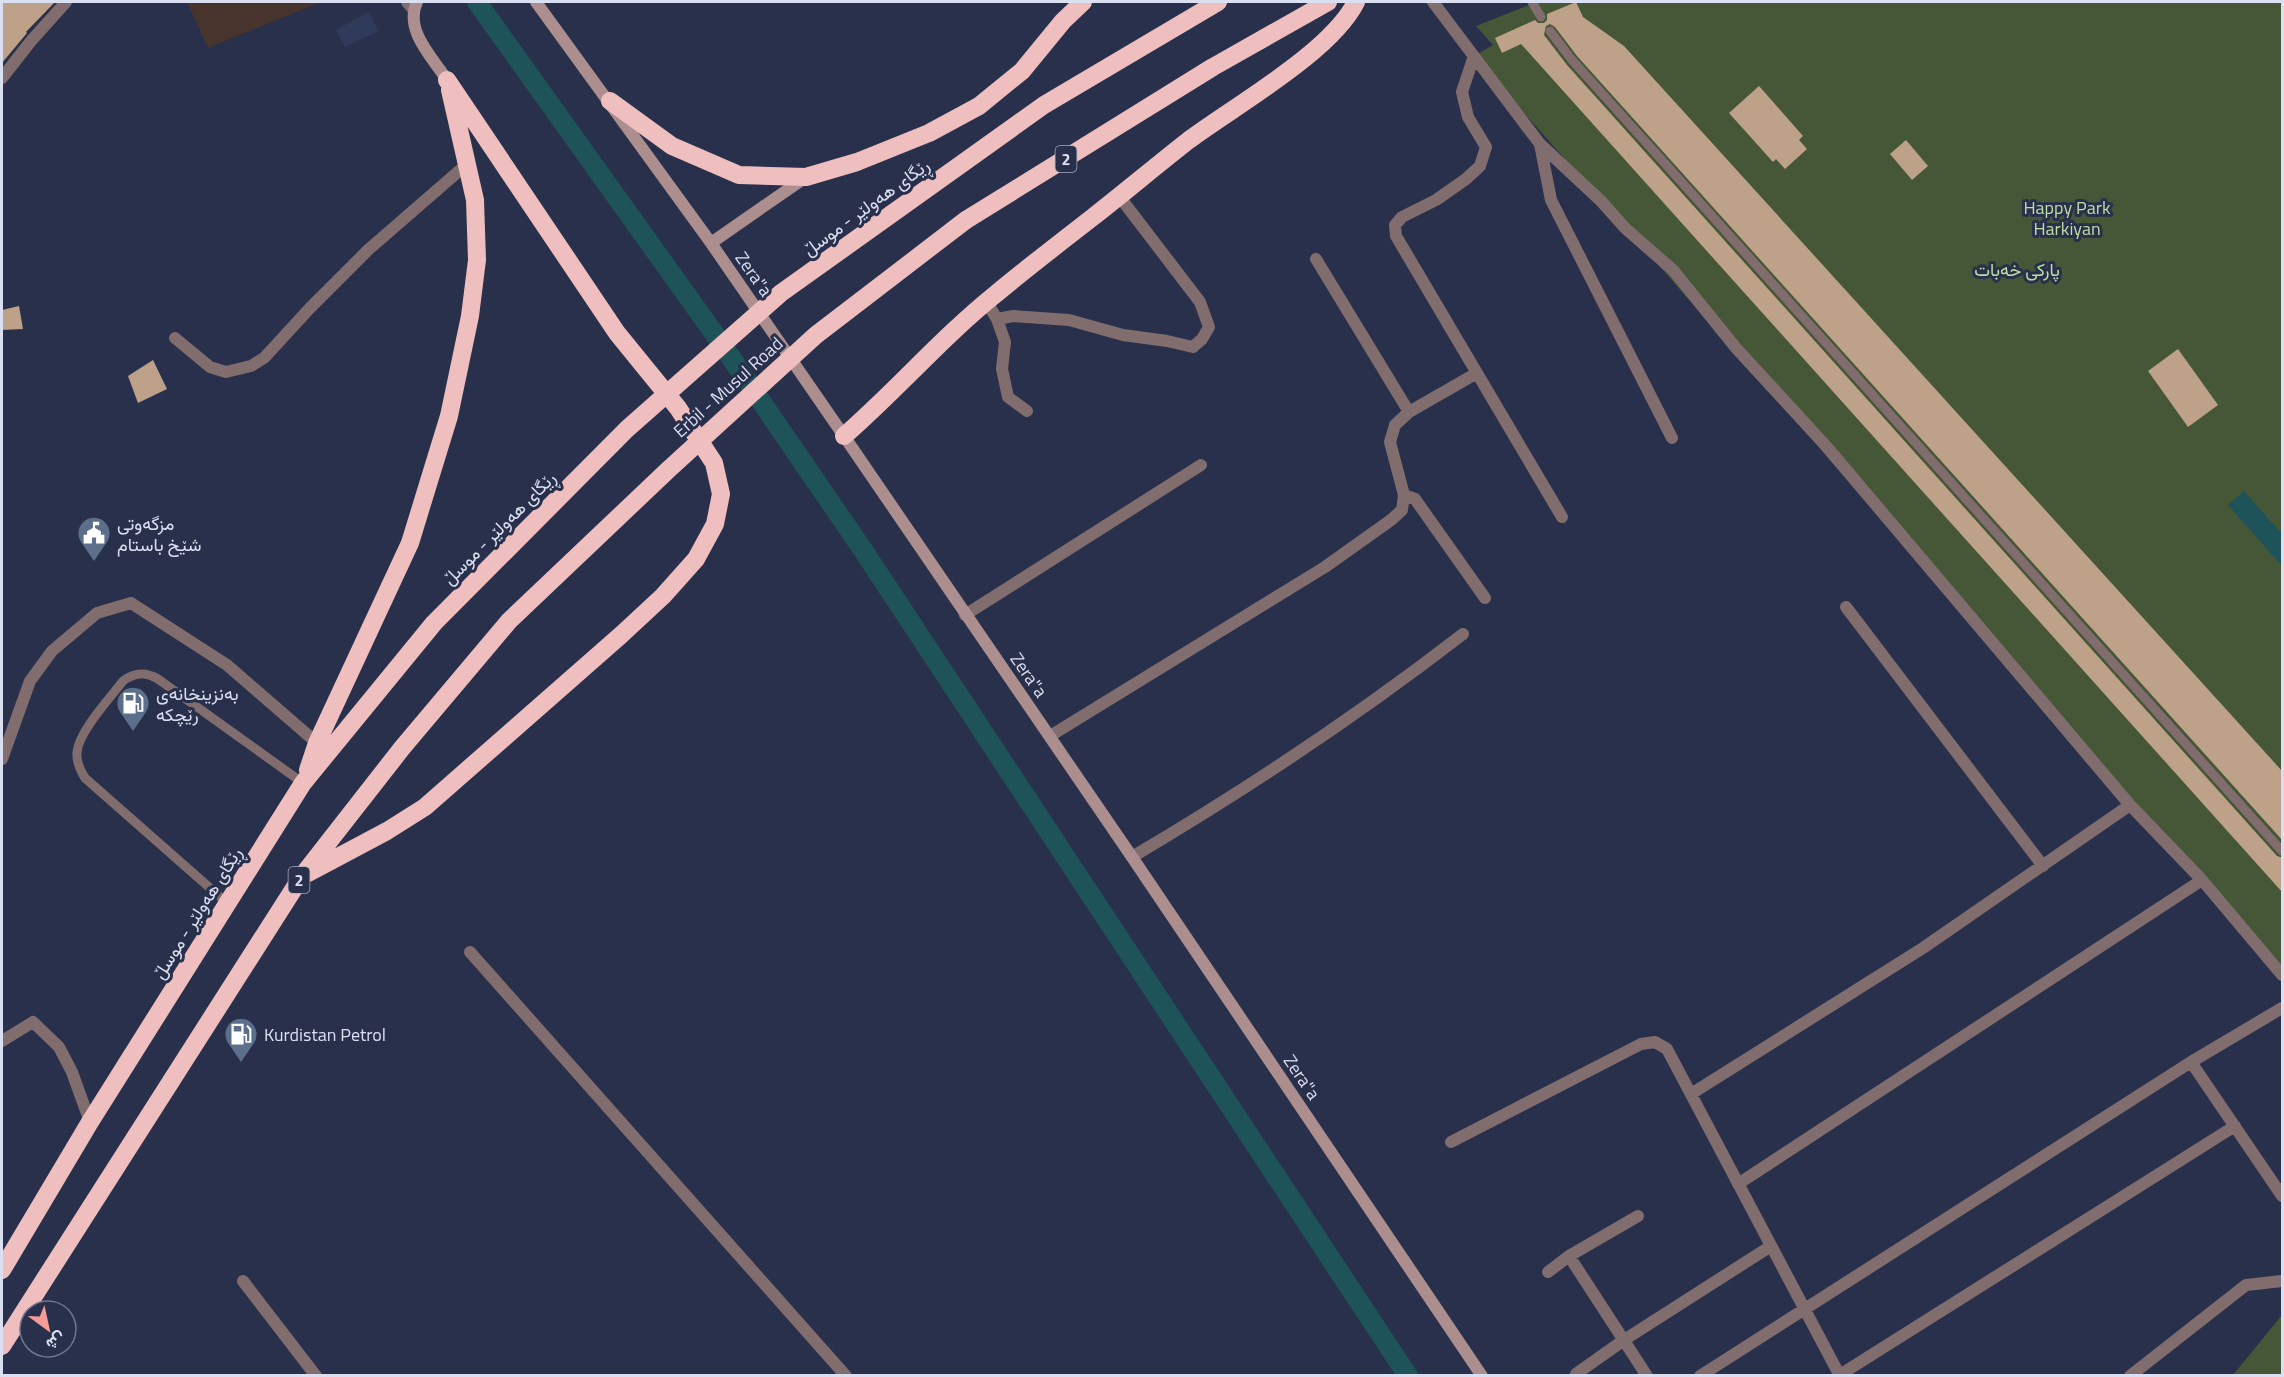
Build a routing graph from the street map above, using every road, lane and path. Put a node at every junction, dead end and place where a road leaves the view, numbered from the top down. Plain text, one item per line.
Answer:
1 (66, 2) edge
2 (536, 2) edge
3 (1083, 2) edge
4 (1218, 2) edge
5 (1328, 2) edge
6 (1356, 2) edge
7 (1433, 2) edge
8 (1532, 2) edge
9 (412, 4) edge
10 (1541, 17) dead end
11 (1550, 31) dead end
12 (1474, 56) junction
13 (2, 78) edge
14 (447, 80) junction
15 (610, 101) junction
16 (1540, 144) junction
17 (467, 164) junction
18 (806, 177) junction
19 (1119, 196) junction
20 (711, 243) junction
21 (1316, 259) dead end
22 (986, 301) junction
23 (997, 319) junction
24 (175, 338) dead end
25 (1477, 373) junction
26 (1027, 411) dead end
27 (1409, 412) junction
28 (844, 436) junction
29 (1672, 438) dead end
30 (1201, 465) dead end
31 (1404, 495) junction
32 (1562, 517) dead end
33 (1485, 598) dead end
34 (1846, 607) dead end
35 (965, 615) junction
36 (1463, 634) dead end
37 (1050, 736) junction
38 (317, 743) junction
39 (2, 759) edge
40 (303, 783) junction
41 (2130, 805) junction
42 (2283, 851) edge
43 (1132, 857) junction
44 (2043, 866) junction
45 (302, 876) junction
46 (2202, 879) junction
47 (227, 903) junction
48 (470, 952) dead end
49 (2283, 975) edge
50 (2283, 1008) edge
51 (2, 1041) edge
52 (2191, 1062) junction
53 (1691, 1094) junction
54 (90, 1122) junction
55 (2235, 1126) junction
56 (1451, 1142) dead end
57 (1738, 1184) junction
58 (2283, 1196) edge
59 (1638, 1216) dead end
60 (1771, 1246) junction
61 (1569, 1256) junction
62 (2, 1270) edge
63 (1548, 1272) dead end
64 (243, 1281) dead end
65 (2283, 1281) edge
66 (1805, 1310) junction
67 (1624, 1340) junction
68 (2, 1346) edge
69 (1576, 1374) dead end
70 (1839, 1375) edge
71 (316, 1376) edge
72 (846, 1376) edge
73 (1482, 1376) edge
74 (1647, 1376) edge
75 (1700, 1376) edge
76 (2130, 1376) edge

1 - 13 street
2 - 15 street, Zera"a
3 - 18 highway
4 - 40 highway, ڕێگای هەولێر - موسڵ
5 - 45 highway, Erbil - Musul Road / 2
6 - 19 highway
7 - 12 street
8 - 10 lane
9 - 14 street
11 - 42 lane
12 - 16 street
12 - 25 street
14 - 17 highway
14 - 45 highway
15 - 18 highway
15 - 20 street, Zera"a
16 - 29 street
16 - 41 street
17 - 24 street
17 - 38 highway
18 - 20 street
19 - 22 highway
19 - 23 street
20 - 28 street, Zera"a
21 - 27 street
22 - 23 street
22 - 28 highway
23 - 26 street
25 - 27 street
25 - 32 street
27 - 31 street
28 - 35 street, Zera"a
30 - 35 street
31 - 33 street
31 - 37 street
34 - 44 street
35 - 37 street, Zera"a
36 - 43 street
37 - 43 street, Zera"a
38 - 39 street
38 - 40 highway
40 - 47 highway, ڕێگای هەولێر - موسڵ
40 - 47 lane
41 - 44 street
41 - 46 street
43 - 73 street, Zera"a
44 - 53 street
45 - 68 highway, 2
46 - 49 street
46 - 57 street
47 - 54 highway, ڕێگای هەولێر - موسڵ
48 - 72 street
50 - 52 street
51 - 54 street
52 - 55 street
52 - 66 street
53 - 56 street
53 - 57 street
54 - 62 highway, ڕێگای هەولێر - موسڵ
55 - 58 street
55 - 70 street
57 - 60 street
59 - 61 street
60 - 66 street
60 - 67 street
61 - 63 street
61 - 67 street
64 - 71 street
65 - 76 street
66 - 70 street
66 - 75 street
67 - 69 street
67 - 74 street

